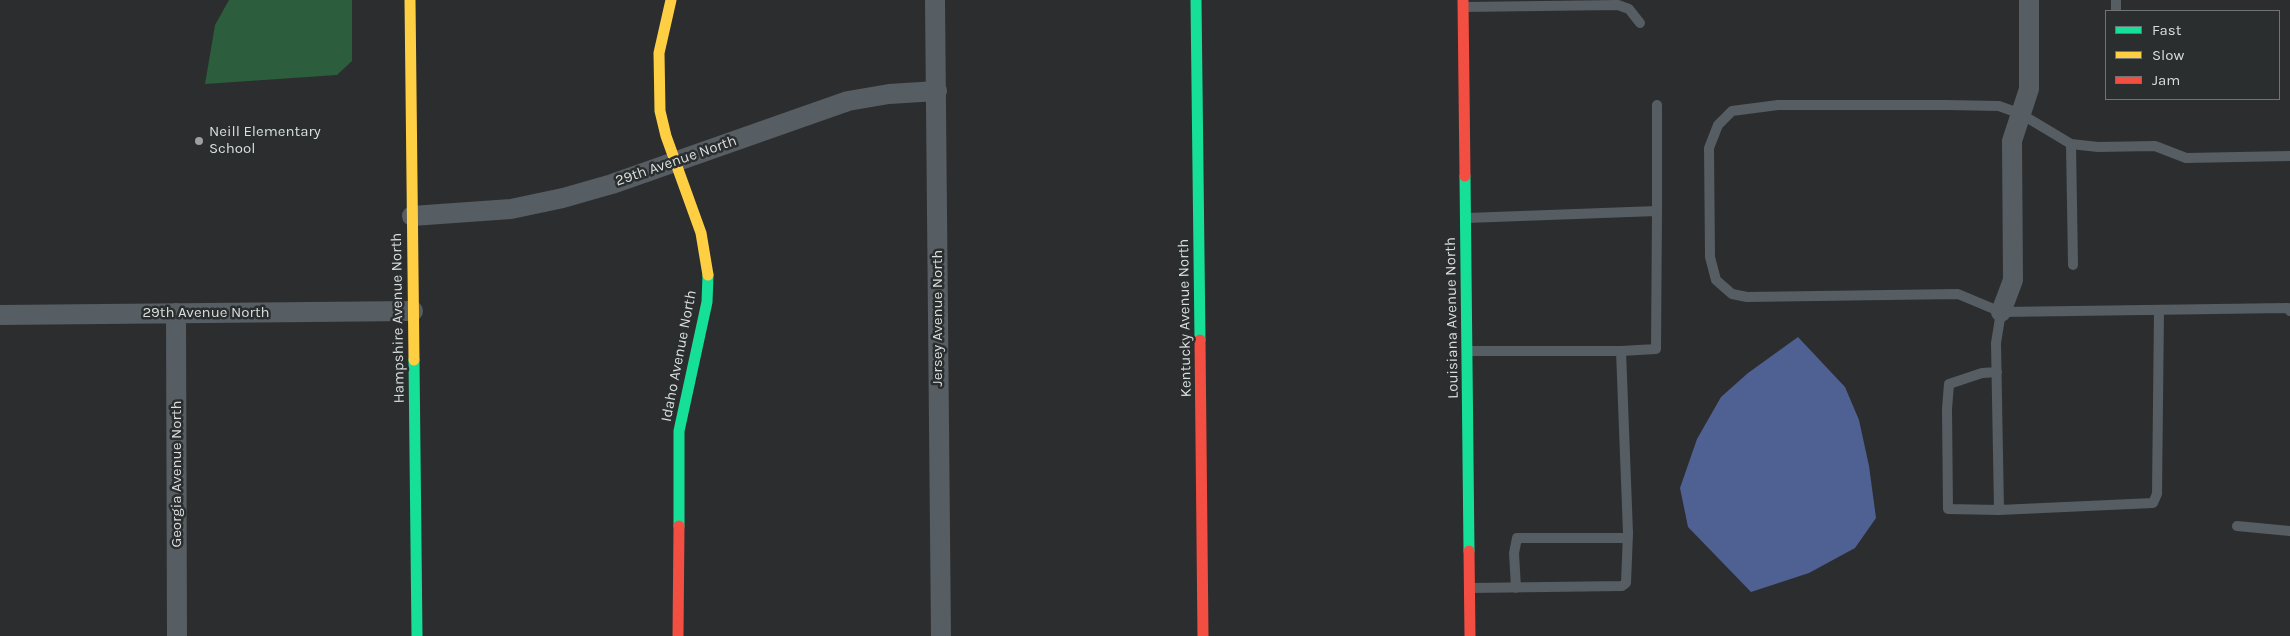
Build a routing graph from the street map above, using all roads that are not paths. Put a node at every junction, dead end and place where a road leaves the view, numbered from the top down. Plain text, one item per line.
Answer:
1 (410, 0) edge
2 (671, 0) edge
3 (936, 0) edge
4 (1196, 0) edge
5 (2029, 0) edge
6 (1463, 3) edge
7 (1640, 23) dead end
8 (937, 91) junction
9 (1657, 105) dead end
10 (2021, 114) junction
11 (2071, 144) junction
12 (2290, 156) edge
13 (676, 162) junction
14 (1657, 211) junction
15 (412, 216) junction
16 (1466, 218) junction
17 (2073, 265) dead end
18 (2159, 310) junction
19 (2290, 311) edge
20 (413, 312) junction
21 (2001, 312) junction
22 (176, 313) junction
23 (0, 315) edge
24 (1467, 351) junction
25 (1621, 352) junction
26 (1997, 372) junction
27 (1999, 510) junction
28 (2237, 526) dead end
29 (2290, 531) edge
30 (1628, 538) junction
31 (1470, 588) junction
32 (1516, 588) junction
33 (177, 636) edge
34 (416, 636) edge
35 (678, 636) edge
36 (941, 636) edge
37 (1203, 636) edge
38 (1470, 636) edge

1 - 15 street, Hampshire Avenue North
2 - 13 street, Idaho Avenue North
3 - 8 street, Jersey Avenue North
4 - 37 street, Kentucky Avenue North
5 - 10 street
6 - 7 lane
6 - 16 street, Louisiana Avenue North
8 - 13 street, 29th Avenue North
8 - 36 street, Jersey Avenue North
9 - 14 lane
10 - 11 lane
10 - 21 street
10 - 21 lane
11 - 12 lane
11 - 17 lane
13 - 15 street, 29th Avenue North
13 - 35 street, Idaho Avenue North
14 - 16 lane
14 - 25 lane
15 - 20 street, Hampshire Avenue North
16 - 24 street, Louisiana Avenue North
18 - 19 lane
18 - 21 lane
18 - 27 lane
20 - 22 street, 29th Avenue North
20 - 34 street, Hampshire Avenue North
21 - 26 lane
22 - 23 street, 29th Avenue North
22 - 33 street, Georgia Avenue North
24 - 25 lane
24 - 31 street, Louisiana Avenue North
25 - 30 lane
26 - 27 lane
26 - 27 lane
28 - 29 lane
30 - 32 lane
30 - 32 lane
31 - 32 lane
31 - 38 street, Louisiana Avenue North

